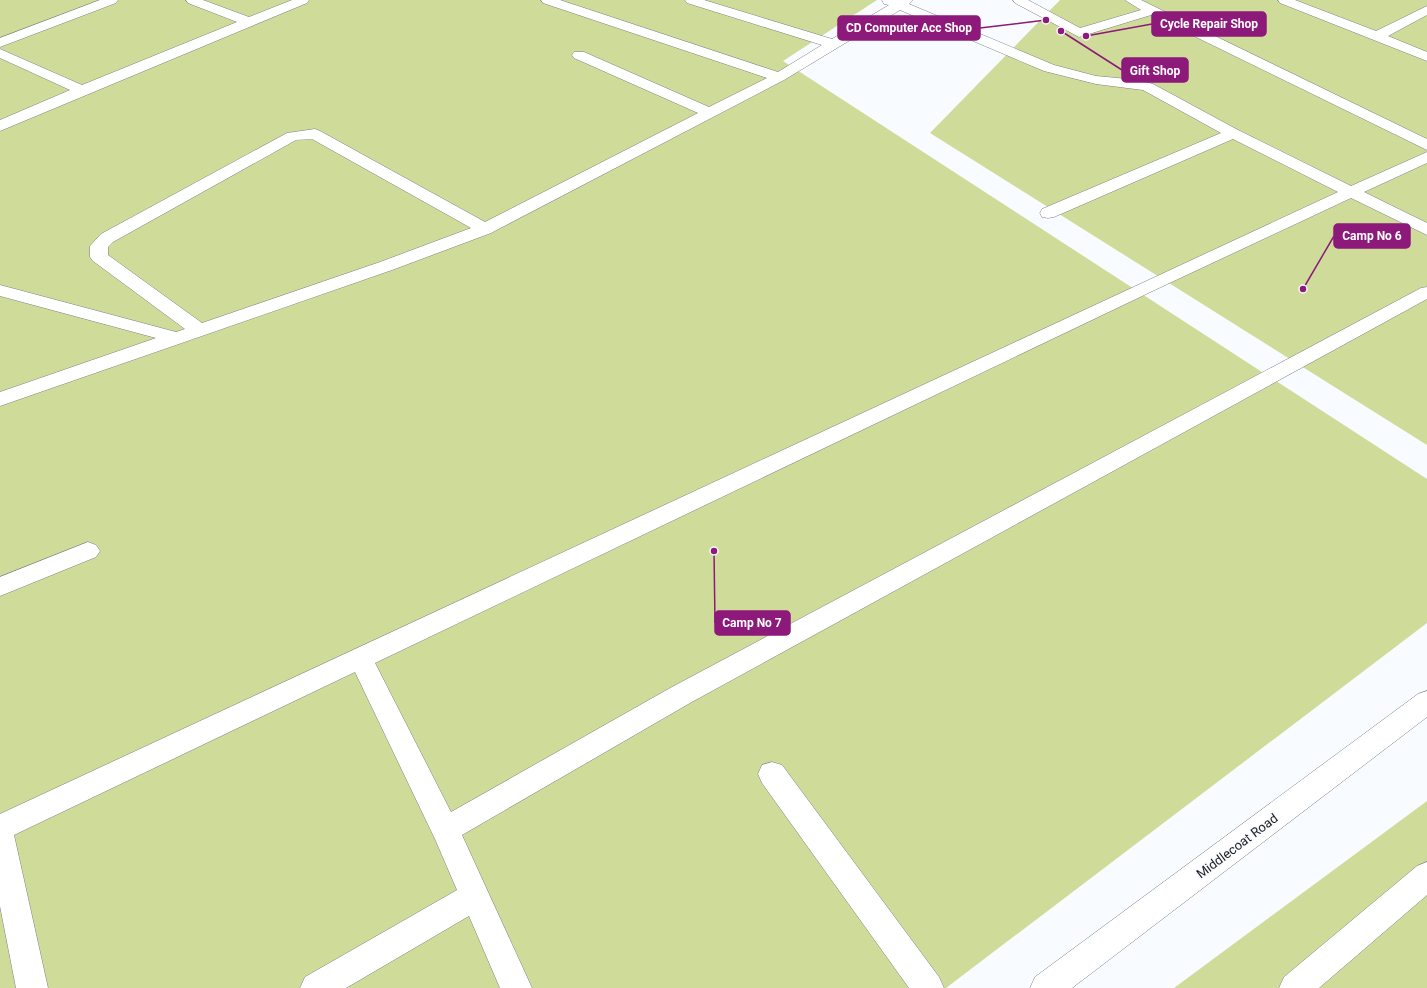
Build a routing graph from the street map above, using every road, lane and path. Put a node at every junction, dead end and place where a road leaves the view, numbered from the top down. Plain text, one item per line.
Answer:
1 (112, 0) edge
2 (192, 0) edge
3 (303, 0) edge
4 (547, 0) edge
5 (692, 0) edge
6 (883, 0) edge
7 (1019, 0) edge
8 (1131, 0) edge
9 (1284, 0) edge
10 (904, 2) edge
11 (1153, 10) junction
12 (1427, 10) edge
13 (249, 22) junction
14 (1377, 36) junction
15 (0, 43) edge
16 (834, 44) junction
17 (0, 53) edge
18 (579, 56) dead end
19 (1427, 57) edge
20 (780, 77) junction
21 (82, 90) junction
22 (710, 113) junction
23 (0, 126) edge
24 (1233, 133) junction
25 (1427, 145) edge
26 (1427, 157) edge
27 (1351, 192) junction
28 (1048, 213) dead end
29 (485, 229) junction
30 (1427, 230) edge
31 (0, 290) edge
32 (1427, 292) edge
33 (200, 330) junction
34 (177, 338) junction
35 (0, 399) edge
36 (88, 551) dead end
37 (0, 587) edge
38 (360, 657) junction
39 (1427, 702) edge
40 (772, 774) dead end
41 (0, 828) edge
42 (445, 830) junction
43 (0, 834) edge
44 (1427, 876) edge
45 (475, 896) junction
46 (32, 988) edge
47 (316, 988) edge
48 (516, 988) edge
49 (928, 988) edge
50 (1046, 988) edge
51 (1295, 988) edge

1 - 15 street
2 - 13 street
3 - 13 street
4 - 20 street
5 - 16 street
6 - 10 street
7 - 11 street
8 - 11 street
9 - 14 street
10 - 16 street
10 - 24 street
11 - 25 street
12 - 14 street
13 - 21 street
14 - 19 street
16 - 20 street
17 - 21 street
18 - 22 street
20 - 22 street
21 - 23 street
22 - 29 street
24 - 27 street
24 - 28 street
26 - 27 street
27 - 30 street
27 - 38 street
29 - 33 street
29 - 33 street
31 - 34 street
32 - 42 street
33 - 34 street
34 - 35 street
36 - 37 street
38 - 41 street
38 - 42 street
39 - 50 street, Middlecoat Road
40 - 49 street
42 - 45 street
43 - 46 street
44 - 51 street
45 - 47 street
45 - 48 street

